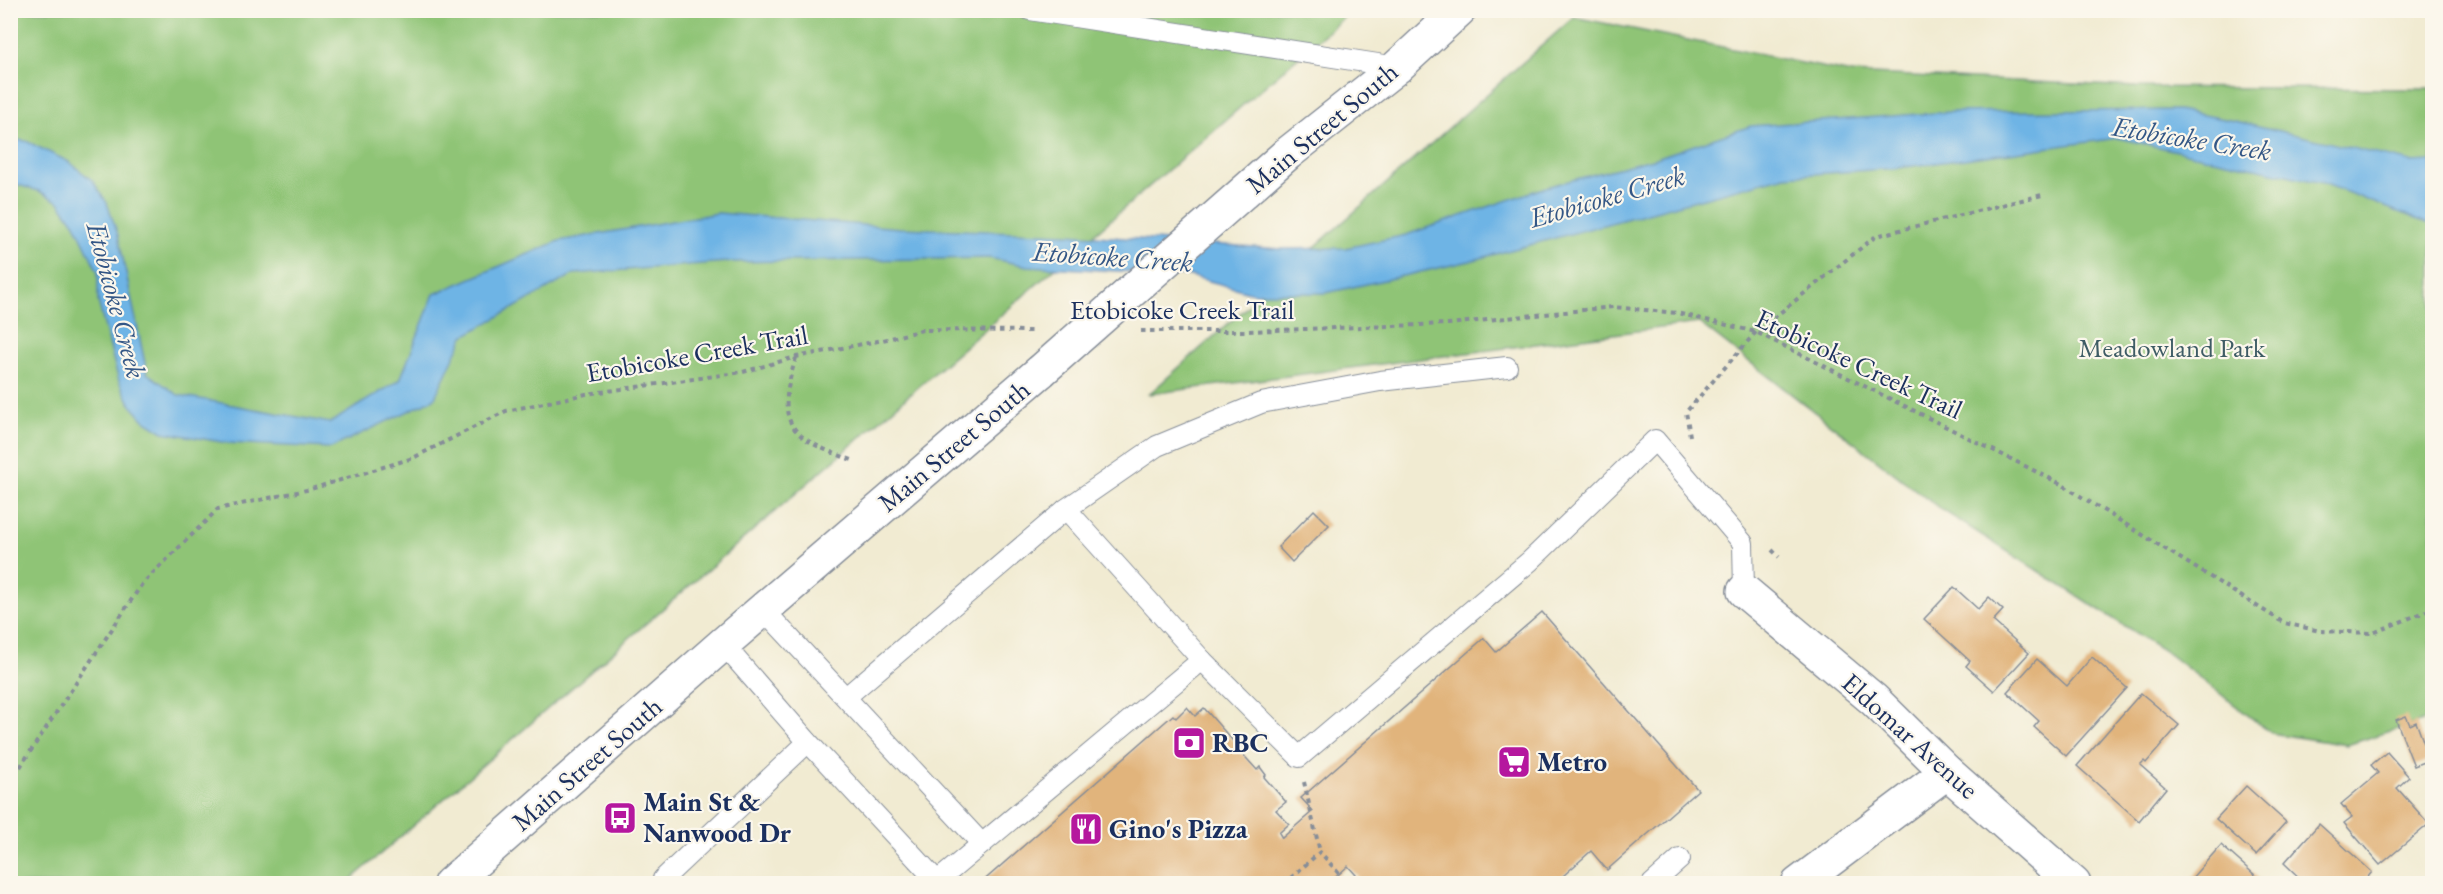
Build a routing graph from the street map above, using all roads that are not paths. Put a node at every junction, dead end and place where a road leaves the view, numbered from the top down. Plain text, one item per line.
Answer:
1 (1030, 10) edge
2 (1117, 10) edge
3 (1459, 10) edge
4 (1136, 27) junction
5 (1397, 67) junction
6 (1507, 367) dead end
7 (1066, 508) junction
8 (1744, 591) joint
9 (764, 609) junction
10 (723, 644) junction
11 (1202, 660) junction
12 (846, 697) junction
13 (808, 742) junction
14 (1947, 772) junction
15 (981, 844) junction
16 (1680, 859) dead end
17 (458, 881) edge
18 (663, 882) edge
19 (936, 882) edge
20 (1652, 884) edge
21 (1797, 884) edge
22 (2074, 884) edge

1 - 4 lane
2 - 4 lane
3 - 5 main road, Main Street South
4 - 5 lane
5 - 9 main road, Main Street South, bridge
6 - 7 lane
7 - 11 lane
7 - 12 lane
8 - 11 lane
8 - 14 main road, Eldomar Avenue
9 - 10 main road, Main Street South
9 - 12 lane
10 - 13 lane
10 - 17 main road, Main Street South
11 - 15 lane
12 - 15 lane
13 - 18 lane
13 - 19 lane
14 - 21 main road
14 - 22 main road, Eldomar Avenue
15 - 19 lane
16 - 20 lane

